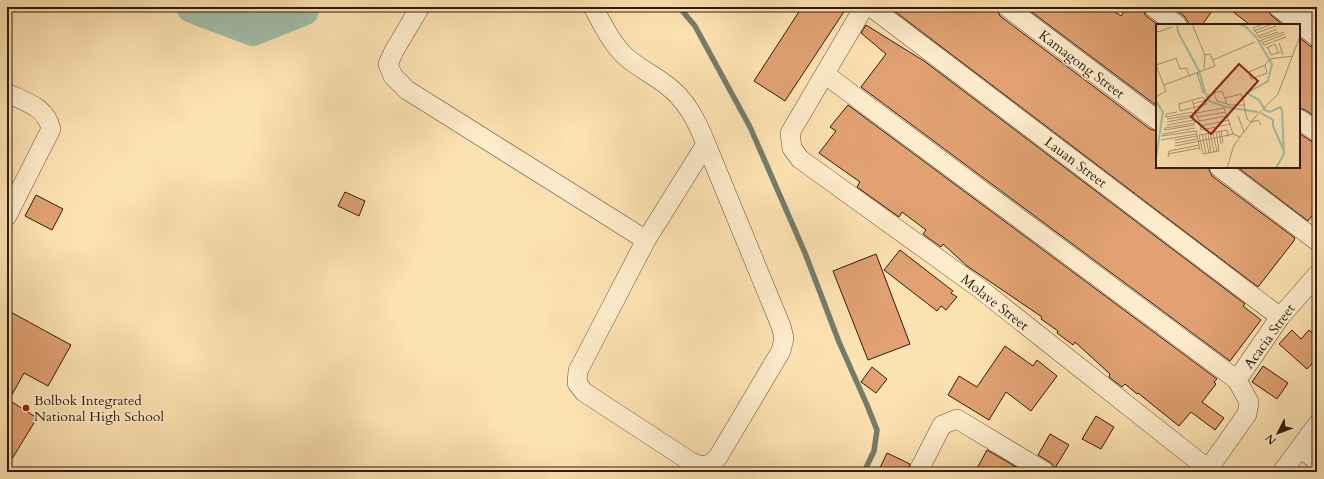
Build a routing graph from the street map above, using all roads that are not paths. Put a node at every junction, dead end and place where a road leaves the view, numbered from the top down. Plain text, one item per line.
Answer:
1 (420, 7) edge
2 (593, 7) edge
3 (864, 7) edge
4 (871, 7) edge
5 (1007, 7) edge
6 (1153, 7) edge
7 (1278, 7) edge
8 (1314, 7) edge
9 (1175, 24) edge
10 (1301, 24) junction
11 (1317, 37) edge
12 (826, 75) junction
13 (7, 93) edge
14 (1156, 119) edge
15 (1300, 120) edge
16 (1317, 132) edge
17 (706, 144) junction
18 (1220, 168) edge
19 (7, 216) edge
20 (646, 240) junction
21 (1317, 241) edge
22 (1317, 275) edge
23 (1280, 317) junction
24 (1237, 380) junction
25 (1317, 425) edge
26 (1300, 448) junction
27 (1317, 461) edge
28 (1207, 470) edge
29 (918, 472) edge
30 (1045, 472) edge
31 (1282, 472) edge

1 - 20 street
2 - 17 street
3 - 12 street
4 - 23 street, Lauan Street
5 - 14 street, Kamagong Street
6 - 9 street
7 - 10 street
8 - 10 street
10 - 11 street
12 - 24 street
12 - 28 street, Molave Street
13 - 19 street
15 - 16 street
17 - 20 street
17 - 20 street
18 - 21 street
22 - 23 street, Acacia Street
23 - 24 street, Acacia Street
24 - 28 street
25 - 26 street
26 - 27 street
26 - 31 street
29 - 30 street

